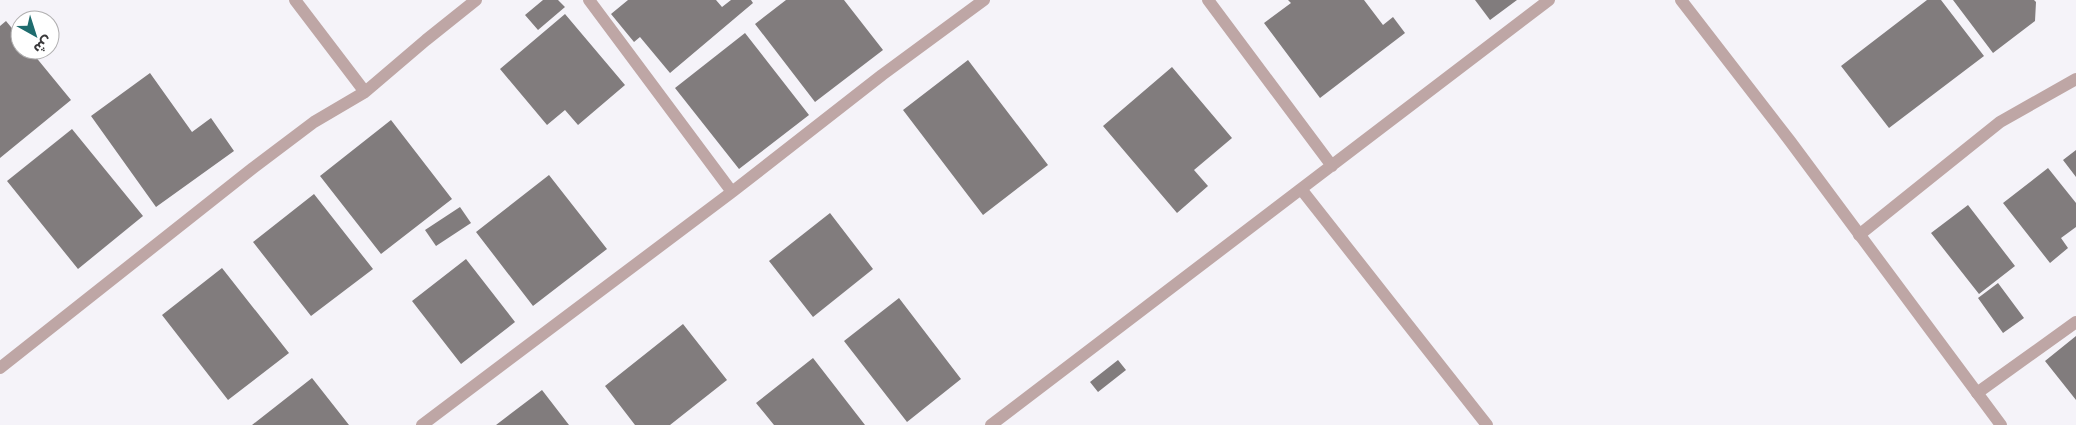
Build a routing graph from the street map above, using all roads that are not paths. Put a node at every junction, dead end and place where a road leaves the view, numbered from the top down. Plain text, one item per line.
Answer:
1 (295, 0) edge
2 (476, 0) edge
3 (589, 0) edge
4 (984, 0) edge
5 (1208, 0) edge
6 (1549, 0) edge
7 (1681, 0) edge
8 (2076, 79) edge
9 (365, 92) junction
10 (1332, 166) junction
11 (1301, 189) junction
12 (732, 192) junction
13 (1859, 234) junction
14 (2076, 322) edge
15 (0, 368) edge
16 (1977, 393) junction
17 (422, 425) edge
18 (991, 425) edge
19 (1487, 425) edge
20 (2001, 425) edge

1 - 9 street
2 - 9 street
3 - 12 street
4 - 12 street
5 - 10 street
6 - 10 street
7 - 13 street
8 - 13 street
9 - 15 street
10 - 11 street
11 - 18 street
11 - 19 street
12 - 17 street
13 - 16 street
14 - 16 street
16 - 20 street

